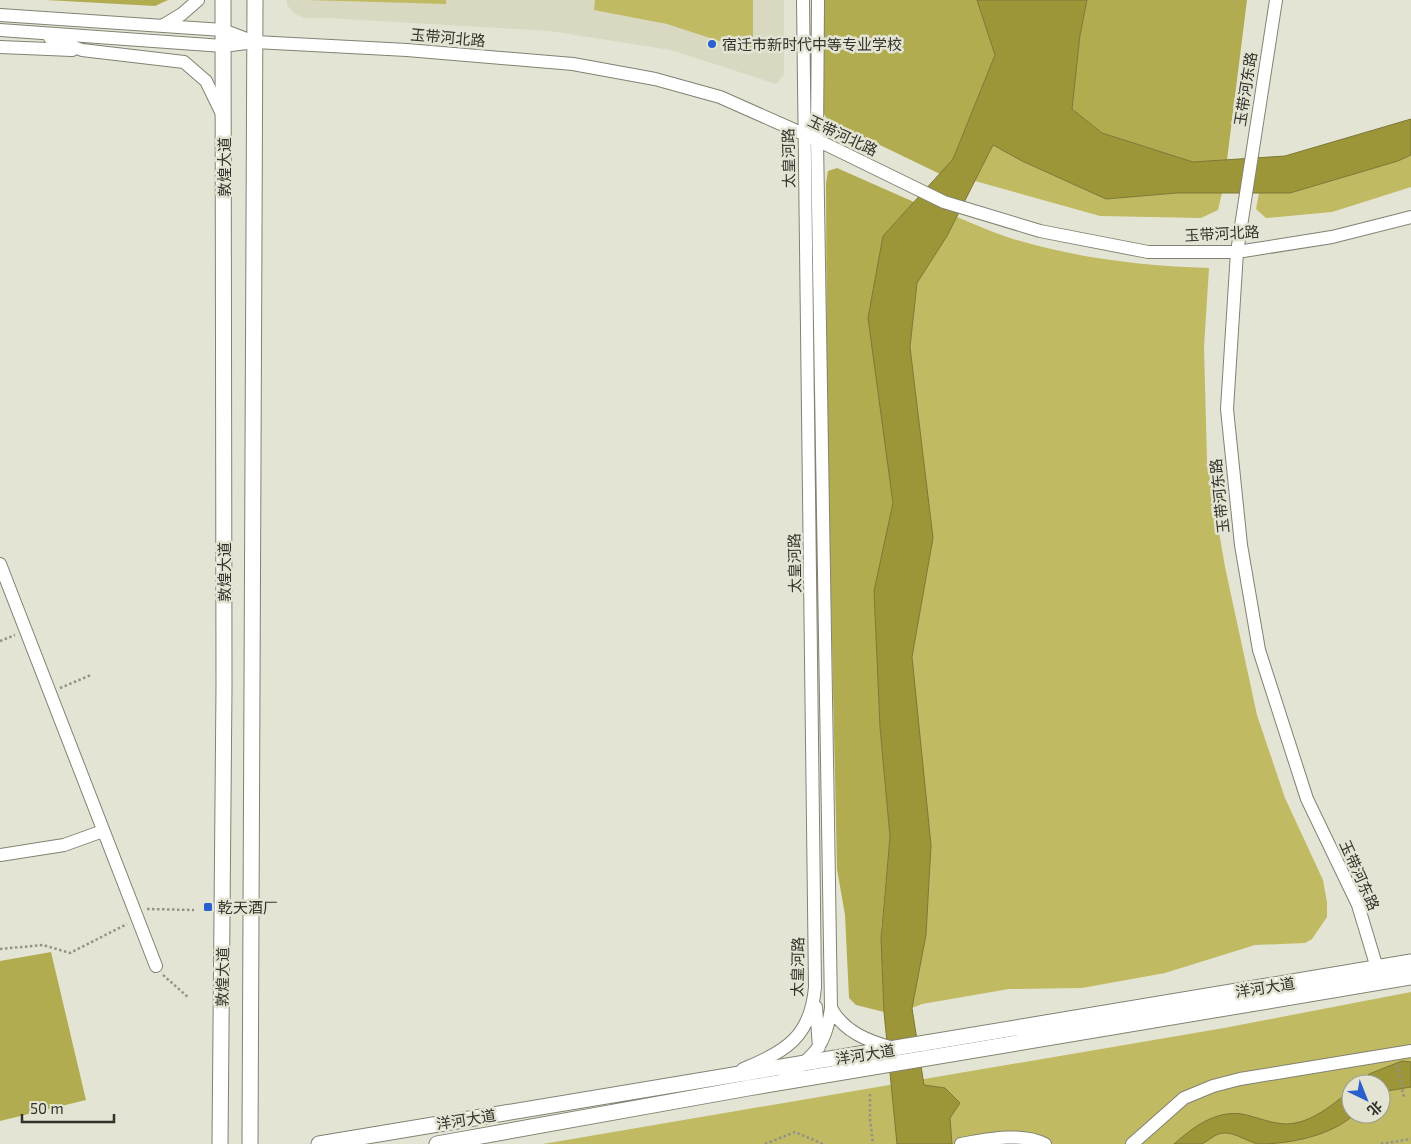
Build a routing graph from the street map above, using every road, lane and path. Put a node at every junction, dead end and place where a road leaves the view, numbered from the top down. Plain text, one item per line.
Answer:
1 (198, 0) edge
2 (223, 0) edge
3 (255, 0) edge
4 (803, 0) edge
5 (818, 0) edge
6 (1276, 0) edge
7 (0, 15) edge
8 (161, 26) junction
9 (0, 30) edge
10 (223, 30) junction
11 (39, 33) junction
12 (158, 42) junction
13 (255, 42) junction
14 (223, 46) junction
15 (0, 47) edge
16 (82, 50) junction
17 (224, 116) junction
18 (804, 134) junction
19 (817, 140) junction
20 (1411, 217) edge
21 (1237, 252) junction
22 (0, 564) edge
23 (26, 630) junction
24 (0, 641) edge
25 (91, 675) dead end
26 (50, 692) junction
27 (103, 831) junction
28 (0, 855) edge
29 (194, 910) dead end
30 (135, 914) junction
31 (0, 949) edge
32 (1411, 962) edge
33 (156, 966) joint
34 (1377, 968) junction
35 (1411, 977) edge
36 (815, 987) junction
37 (190, 998) dead end
38 (832, 1008) junction
39 (898, 1049) junction
40 (1411, 1051) edge
41 (1394, 1054) junction
42 (820, 1062) junction
43 (803, 1064) junction
44 (724, 1077) junction
45 (780, 1082) junction
46 (870, 1094) dead end
47 (1404, 1098) dead end
48 (1411, 1139) edge
49 (967, 1143) edge
50 (220, 1144) edge
51 (250, 1144) edge
52 (320, 1144) edge
53 (437, 1144) edge
54 (766, 1144) edge
55 (823, 1144) edge
56 (874, 1144) edge
57 (1045, 1144) edge
58 (1132, 1144) edge
59 (1381, 1144) edge

1 - 8 street
2 - 10 main road, 敦煌大道
3 - 13 main road, 敦煌大道
4 - 18 street, 太皇河路
5 - 19 street, 太皇河路
6 - 21 street, 玉带河东路
7 - 8 street
8 - 10 street
9 - 11 street
10 - 13 street
10 - 14 main road, 敦煌大道
11 - 12 street
11 - 16 street
12 - 14 street
12 - 16 street
13 - 14 street
13 - 18 street, 玉带河北路
13 - 51 main road, 敦煌大道
14 - 17 main road, 敦煌大道
15 - 16 street
16 - 17 street
17 - 50 main road, 敦煌大道
18 - 19 street, 玉带河北路
18 - 36 street, 太皇河路
19 - 21 street, 玉带河北路
19 - 38 street, 太皇河路
20 - 21 street, 玉带河北路
21 - 34 street, 玉带河东路
22 - 23 street
23 - 24 path
23 - 26 street
25 - 26 path
26 - 27 street
27 - 28 street
27 - 30 street
29 - 30 path
30 - 31 path
30 - 33 street
32 - 34 main road, 洋河大道
33 - 37 path
34 - 39 main road, 洋河大道
35 - 42 main road, 洋河大道
36 - 42 street
36 - 44 street, 太皇河路
38 - 39 street
38 - 42 street, 太皇河路
39 - 42 main road, 洋河大道
40 - 41 street
41 - 47 path
41 - 58 street
42 - 43 main road, 洋河大道
42 - 45 main road, 洋河大道
43 - 44 main road, 洋河大道
43 - 45 street
44 - 52 main road, 洋河大道
45 - 53 main road, 洋河大道
46 - 56 path
48 - 59 path
49 - 57 street
54 - 55 path

